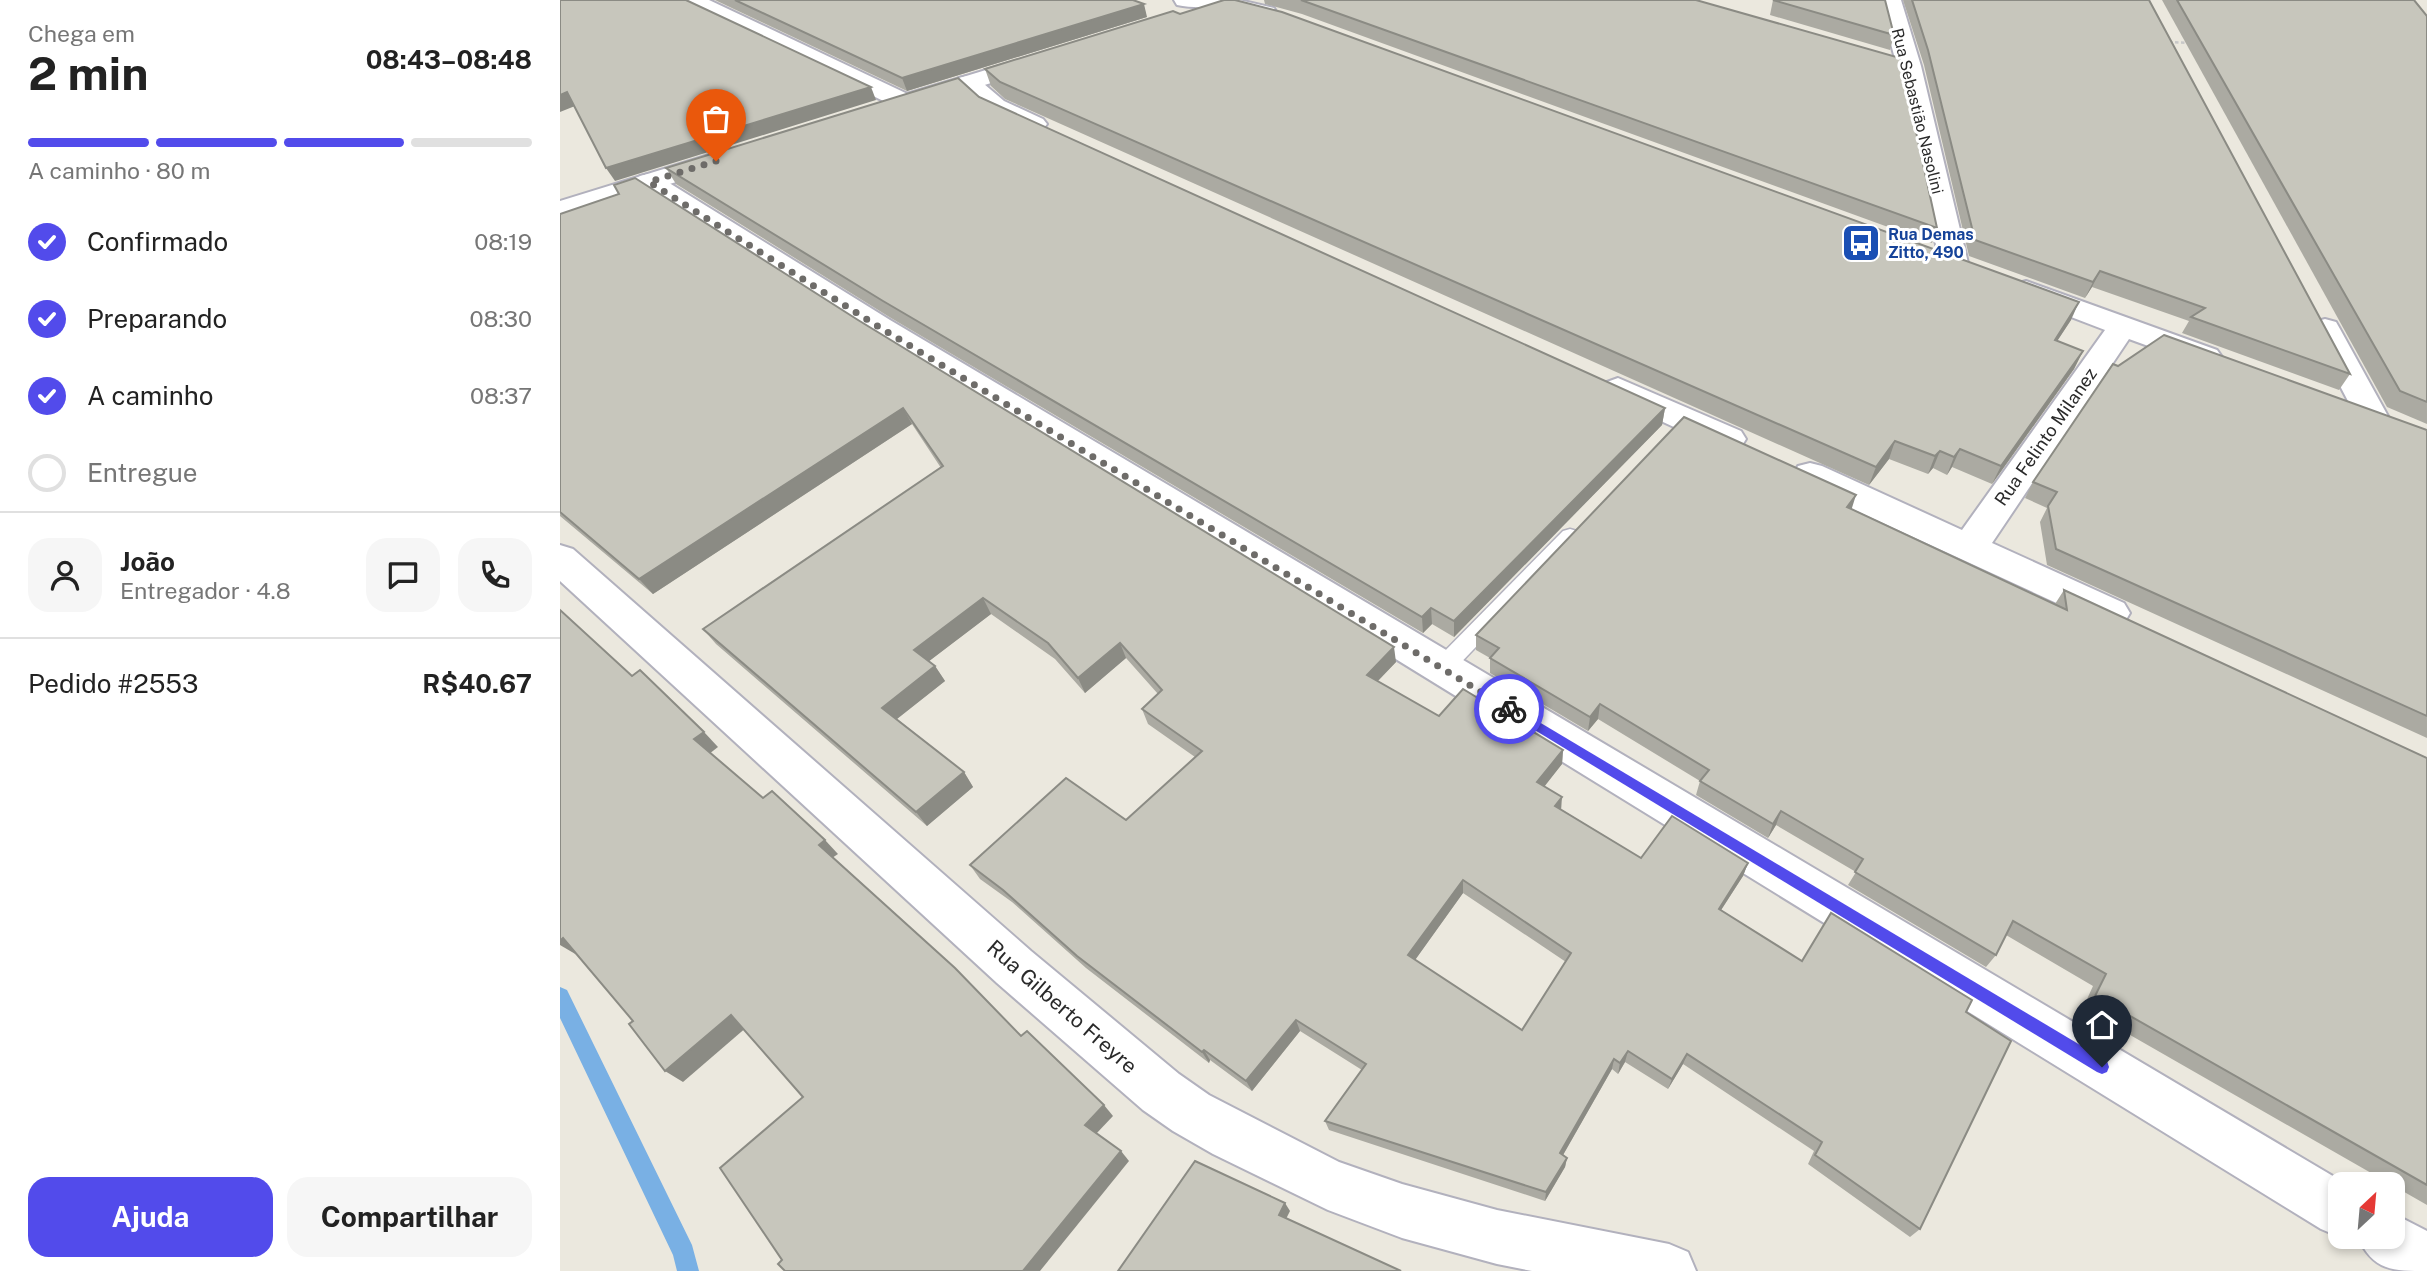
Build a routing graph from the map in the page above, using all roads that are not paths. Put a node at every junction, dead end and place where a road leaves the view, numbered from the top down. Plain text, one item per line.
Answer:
1 (691, 0) edge
2 (1185, 0) edge
3 (1890, 0) edge
4 (1228, 2) edge
5 (1171, 19) edge
6 (1293, 21) edge
7 (1060, 55) edge
8 (1883, 58) edge
9 (1909, 66) junction
10 (968, 83) junction
11 (905, 102) junction
12 (867, 114) edge
13 (1058, 135) edge
14 (749, 151) edge
15 (649, 182) junction
16 (564, 205) edge
17 (1918, 250) edge
18 (1980, 273) junction
19 (2314, 309) edge
20 (2123, 326) junction
21 (2228, 365) edge
22 (1594, 377) edge
23 (2333, 403) edge
24 (1581, 526) edge
25 (1969, 548) junction
26 (560, 559) edge
27 (2133, 623) edge
28 (1442, 668) junction
29 (2328, 1203) edge
30 (2405, 1249) edge
31 (2427, 1262) edge
32 (1669, 1271) edge

1 - 11 street
2 - 4 street
3 - 9 street, Rua Sebastião Nasolini
4 - 5 street
4 - 6 street
7 - 10 street
8 - 9 street
9 - 18 street, Rua Sebastião Nasolini
10 - 11 street
10 - 13 street
11 - 12 street
14 - 15 street
15 - 16 street
15 - 28 street
17 - 18 street
18 - 20 street
19 - 23 street
20 - 21 street
20 - 25 street, Rua Felinto Milanez
22 - 25 street
24 - 28 lane
25 - 27 street
26 - 32 street, Rua Gilberto Freyre
28 - 29 street
30 - 31 street

